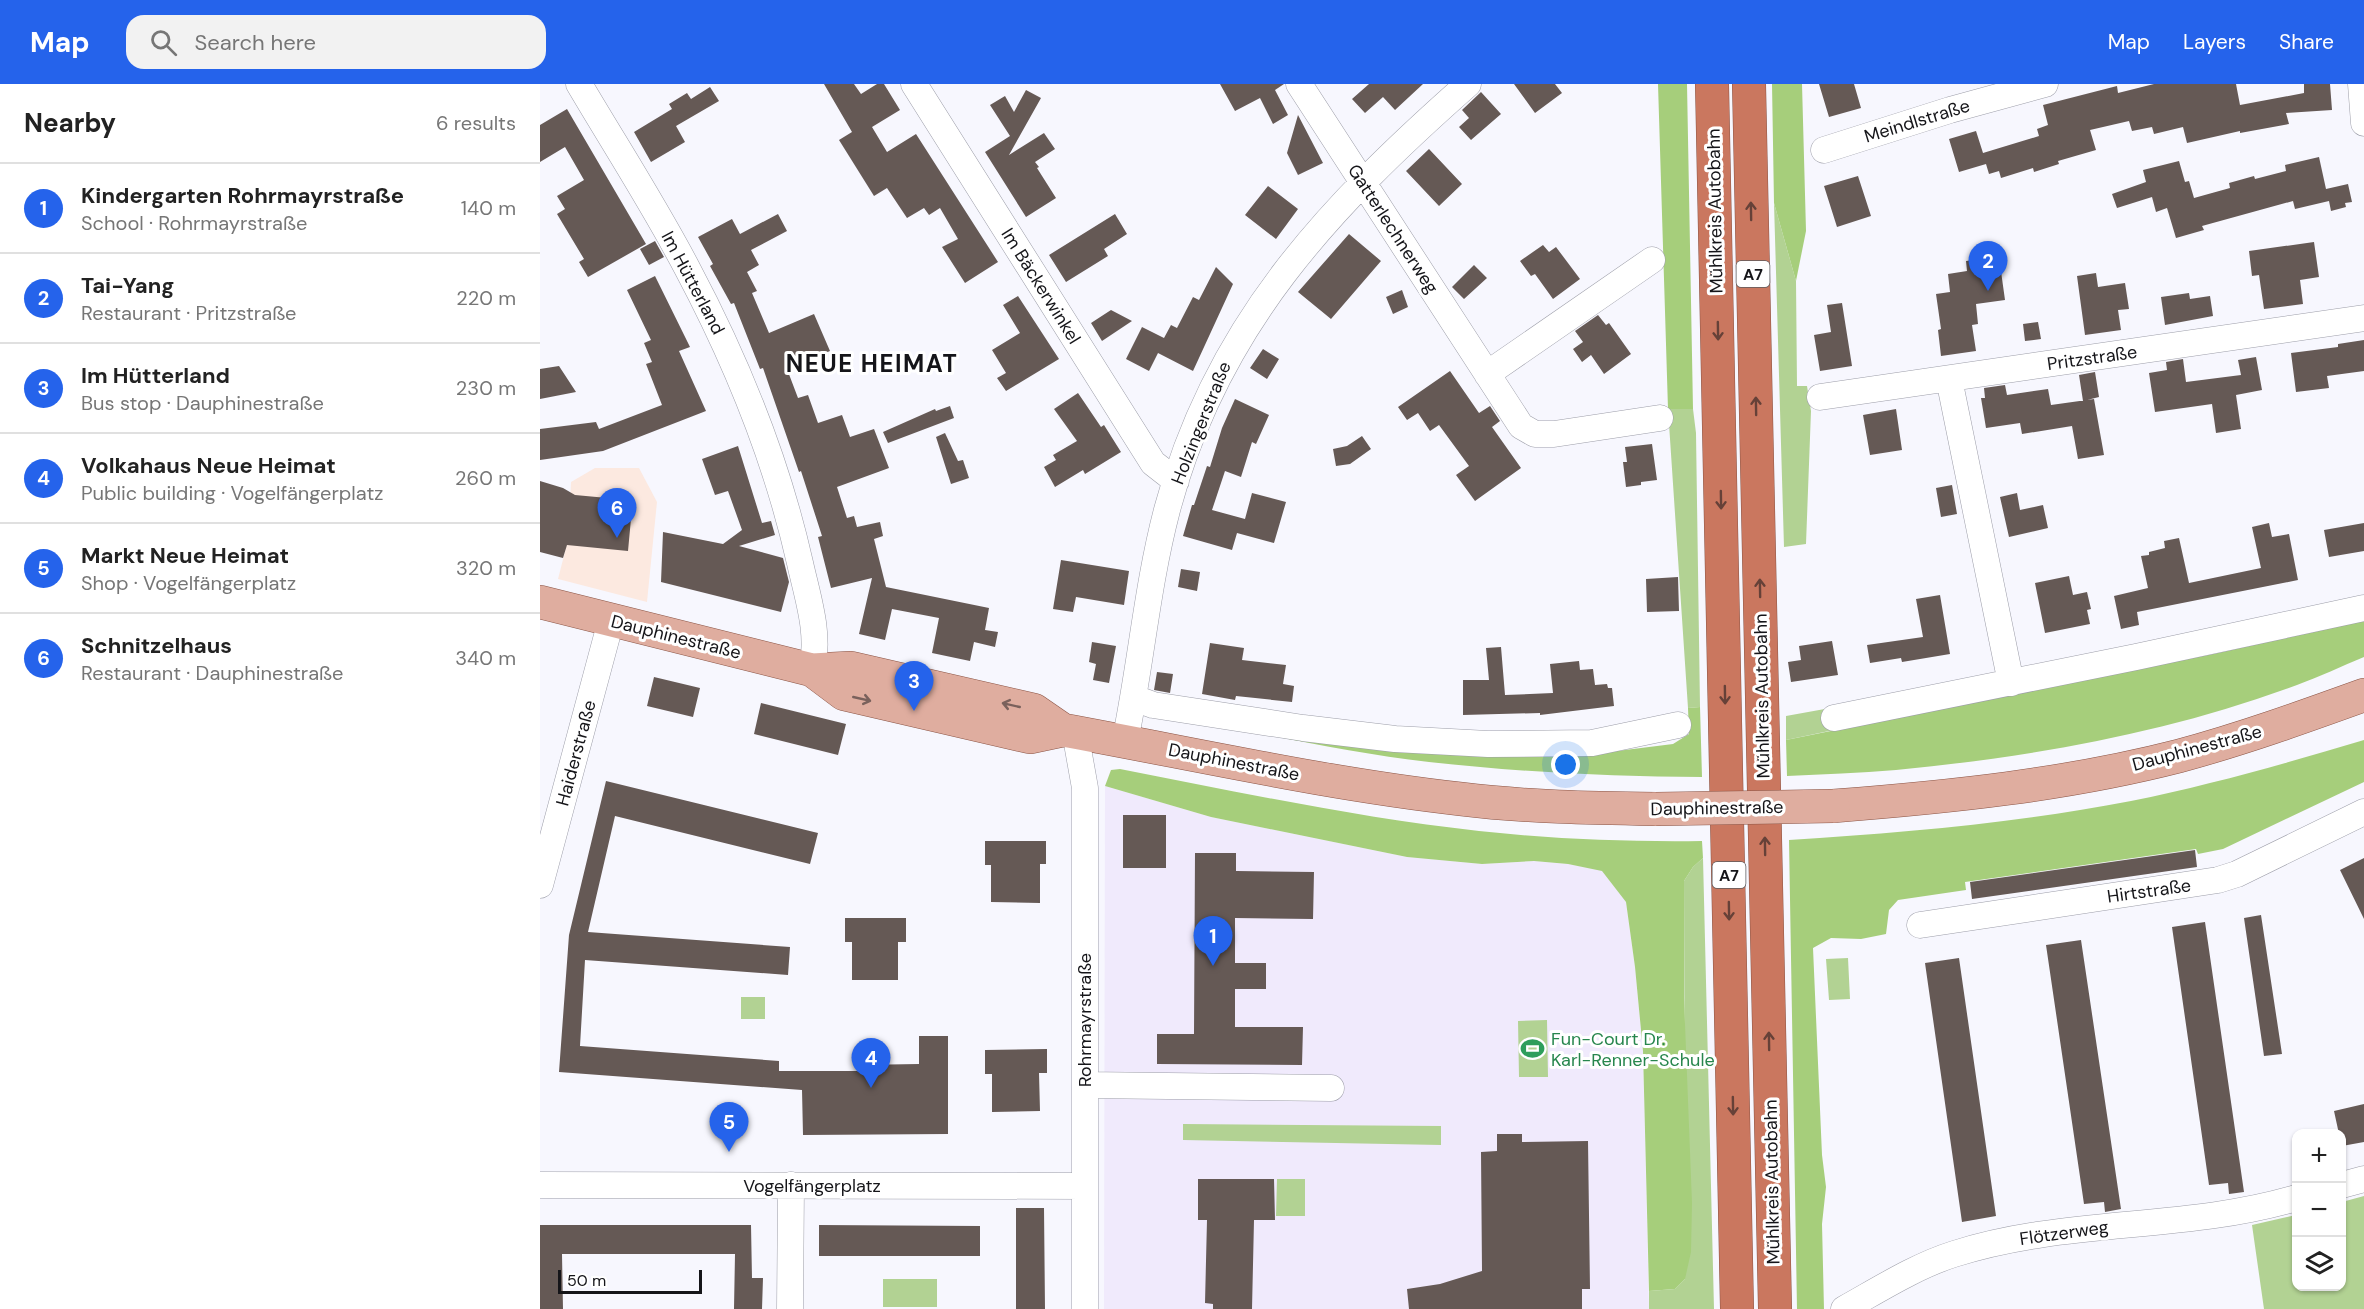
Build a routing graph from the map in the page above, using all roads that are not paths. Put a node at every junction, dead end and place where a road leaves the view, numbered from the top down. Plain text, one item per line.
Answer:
1 (579, 84) edge
2 (914, 84) edge
3 (1299, 84) edge
4 (1468, 84) edge
5 (1712, 84) edge
6 (1749, 84) edge
7 (2045, 84) edge
8 (2361, 84) edge
9 (2364, 123) edge
10 (1824, 150) dead end
11 (1362, 183) junction
12 (1652, 260) dead end
13 (2364, 318) edge
14 (1487, 374) junction
15 (1949, 379) junction
16 (1820, 397) dead end
17 (1660, 418) dead end
18 (1176, 482) junction
19 (540, 602) edge
20 (2364, 608) edge
21 (611, 621) junction
22 (812, 670) junction
23 (2011, 682) junction
24 (2364, 695) edge
25 (1134, 698) junction
26 (1833, 718) dead end
27 (1677, 725) dead end
28 (1069, 731) junction
29 (1125, 741) junction
30 (2364, 812) edge
31 (540, 885) edge
32 (1920, 925) dead end
33 (1085, 1085) junction
34 (1331, 1088) dead end
35 (2364, 1179) edge
36 (2346, 1184) edge
37 (540, 1185) edge
38 (791, 1185) junction
39 (1085, 1186) junction
40 (2292, 1199) edge
41 (790, 1309) edge
42 (1085, 1309) edge
43 (1737, 1309) edge
44 (1775, 1309) edge
45 (1844, 1309) edge

1 - 22 street, Im Hütterland
2 - 18 street, Im Bäckerwinkel
3 - 11 street, Gatterlechnerweg
4 - 11 street, Holzingerstraße
5 -> 43 highway, Mühlkreis Autobahn / A7
44 -> 6 highway, Mühlkreis Autobahn / A7
7 - 10 street, Meindlstraße
8 - 9 street
11 - 14 street, Gatterlechnerweg
11 - 18 street, Holzingerstraße
12 - 14 street
13 - 15 street, Pritzstraße
14 - 17 street, Gatterlechnerweg
15 - 16 street, Pritzstraße
15 - 23 street
18 - 25 street, Holzingerstraße
19 - 21 main road, Dauphinestraße
20 - 23 street
21 - 22 main road, Dauphinestraße
21 - 31 street, Haiderstraße
22 - 28 main road, Dauphinestraße
23 - 26 street
24 - 29 main road, Dauphinestraße, bridge
25 - 27 street
25 - 29 street, Holzingerstraße
28 - 29 main road, Dauphinestraße
28 - 33 street, Rohrmayrstraße
30 - 32 street, Hirtstraße
33 - 34 street
33 - 39 street, Rohrmayrstraße
35 - 36 street
37 - 38 street, Vogelfängerplatz
38 - 39 street, Vogelfängerplatz
38 - 41 street
39 - 42 street, Rohrmayrstraße
40 - 45 street, Flötzerweg

